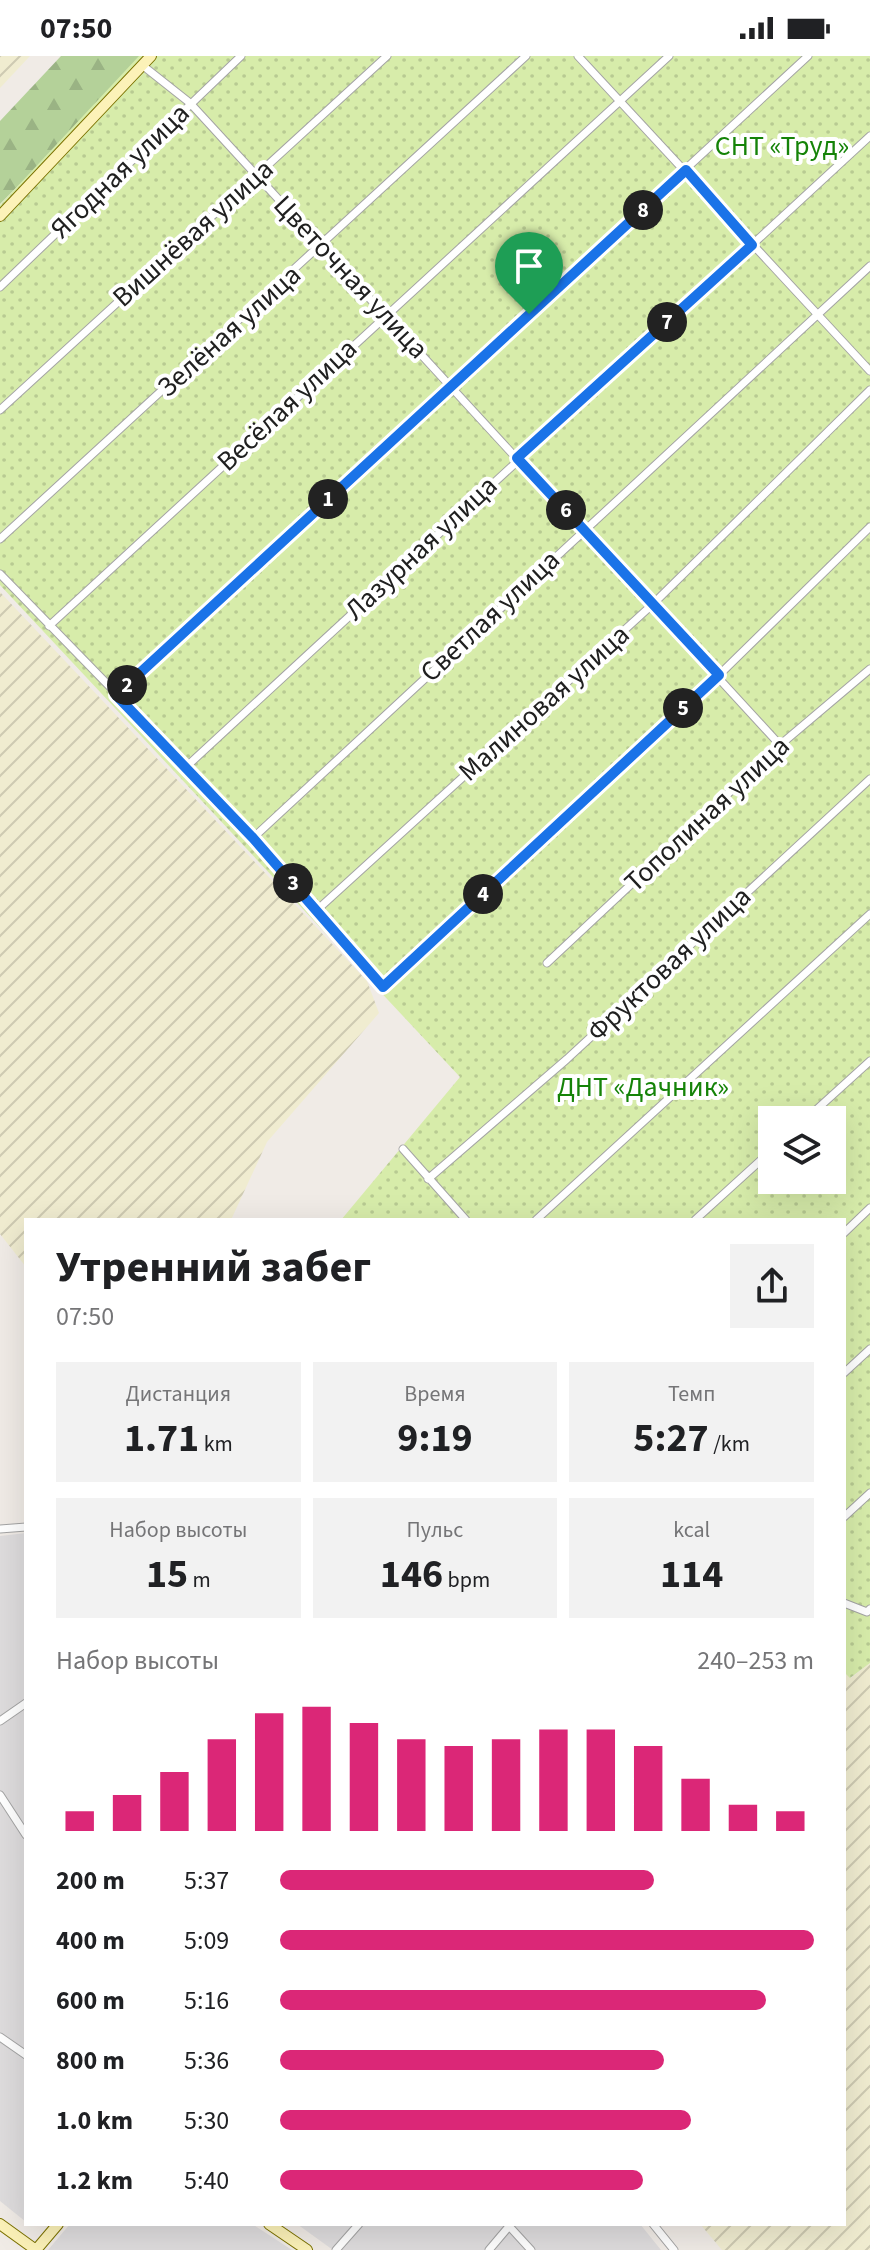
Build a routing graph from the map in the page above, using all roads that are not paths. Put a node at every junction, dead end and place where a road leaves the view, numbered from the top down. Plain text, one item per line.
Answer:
1 (151, 56) edge
2 (241, 56) edge
3 (387, 56) edge
4 (526, 56) edge
5 (578, 56) edge
6 (669, 56) edge
7 (808, 56) edge
8 (142, 65) junction
9 (621, 100) junction
10 (190, 103) junction
11 (870, 136) edge
12 (686, 170) junction
13 (257, 175) junction
14 (0, 216) edge
15 (324, 245) junction
16 (752, 245) junction
17 (870, 266) edge
18 (0, 287) edge
19 (386, 314) junction
20 (817, 317) junction
21 (870, 371) edge
22 (451, 386) junction
23 (870, 390) edge
24 (0, 410) edge
25 (517, 458) junction
26 (870, 527) edge
27 (584, 529) junction
28 (0, 539) edge
29 (0, 574) edge
30 (653, 604) junction
31 (49, 626) junction
32 (870, 669) edge
33 (719, 675) junction
34 (116, 695) junction
35 (780, 745) junction
36 (187, 766) junction
37 (870, 779) edge
38 (253, 838) junction
39 (317, 910) junction
40 (870, 914) edge
41 (547, 963) dead end
42 (870, 1061) edge
43 (820, 1106) edge
44 (403, 1149) dead end
45 (758, 1163) edge
46 (428, 1179) junction
47 (870, 1208) edge
48 (464, 1218) edge
49 (538, 1218) edge
50 (697, 1218) edge
51 (846, 1231) edge
52 (870, 1349) edge
53 (846, 1371) edge
54 (870, 1493) edge
55 (846, 1515) edge
56 (24, 1527) edge
57 (0, 1529) edge
58 (846, 1604) edge
59 (868, 1610) edge
60 (24, 1704) edge
61 (0, 1721) edge
62 (0, 1795) edge
63 (24, 1832) edge
64 (0, 2037) edge
65 (24, 2054) edge
66 (0, 2224) edge
67 (56, 2226) edge
68 (272, 2226) edge
69 (357, 2226) edge
70 (509, 2226) edge
71 (511, 2226) edge
72 (655, 2226) edge
73 (36, 2250) edge
74 (307, 2250) edge
75 (336, 2250) edge
76 (489, 2250) edge
77 (531, 2250) edge
78 (674, 2250) edge

1 - 8 main road
2 - 10 street, Ягодная улица
3 - 13 street, Вишнёвая улица
4 - 15 street, Зелёная улица
5 - 9 street
6 - 9 street, Весёлая улица
7 - 12 street
8 - 10 street, Цветочная улица
8 - 14 main road
9 - 12 street
9 - 19 street, Весёлая улица
10 - 13 street, Цветочная улица
10 - 18 street, Ягодная улица
11 - 16 street, Лазурная улица
12 - 16 street
12 - 22 street
13 - 15 street, Цветочная улица
13 - 24 street, Вишнёвая улица
15 - 19 street, Цветочная улица
15 - 28 street, Зелёная улица
16 - 20 street
16 - 25 street, Лазурная улица
17 - 20 street, Светлая улица
19 - 22 street, Цветочная улица
19 - 31 street, Весёлая улица
20 - 21 street
20 - 27 street, Светлая улица
22 - 25 street, Цветочная улица
22 - 34 street
23 - 30 street, Малиновая улица
25 - 27 street, Цветочная улица
25 - 36 street, Лазурная улица
26 - 33 street
27 - 30 street, Цветочная улица
27 - 38 street, Светлая улица
29 - 31 street
30 - 33 street, Цветочная улица
30 - 39 street, Малиновая улица
31 - 34 street
32 - 35 street, Тополиная улица
33 - 35 street, Цветочная улица
33 - 39 street
34 - 36 street
35 - 41 street, Тополиная улица
36 - 38 street
37 - 46 street, Фруктовая улица
38 - 39 street
40 - 49 street
42 - 43 street
44 - 46 street
45 - 50 street
46 - 48 street
47 - 51 street
52 - 53 street
54 - 55 street
56 - 57 street
58 - 59 street
60 - 61 street
62 - 63 street
64 - 65 street
66 - 73 main road
67 - 73 main road
68 - 74 main road
69 - 75 street
70 - 76 street
71 - 77 street
72 - 78 street

